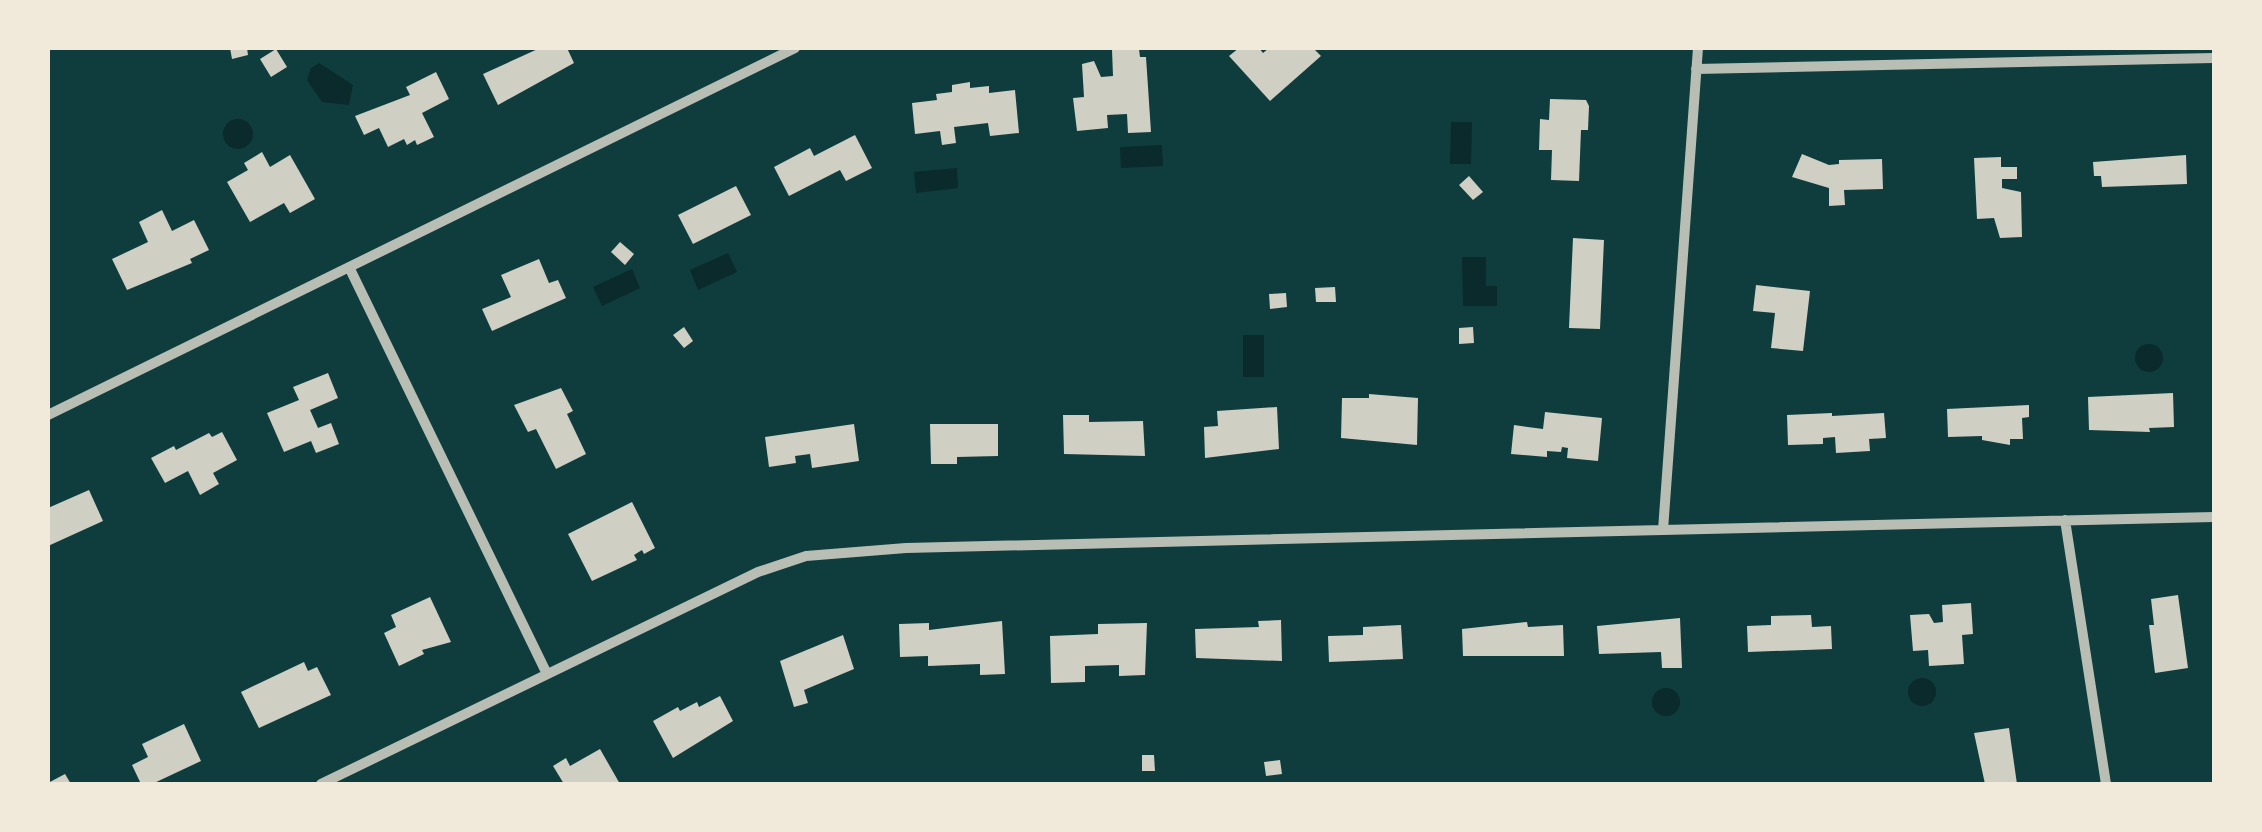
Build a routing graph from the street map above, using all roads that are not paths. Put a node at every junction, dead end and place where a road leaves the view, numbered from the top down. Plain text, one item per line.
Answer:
1 (795, 48) edge
2 (1698, 48) edge
3 (2214, 58) edge
4 (1696, 69) junction
5 (350, 269) junction
6 (48, 415) edge
7 (2214, 516) edge
8 (2065, 520) junction
9 (1663, 530) junction
10 (547, 674) junction
11 (320, 784) edge
12 (2106, 784) edge

1 - 5 street
2 - 4 street
3 - 4 street
4 - 9 street
5 - 6 street
5 - 10 street
7 - 8 street
8 - 9 street
8 - 12 street
9 - 10 street
10 - 11 street

